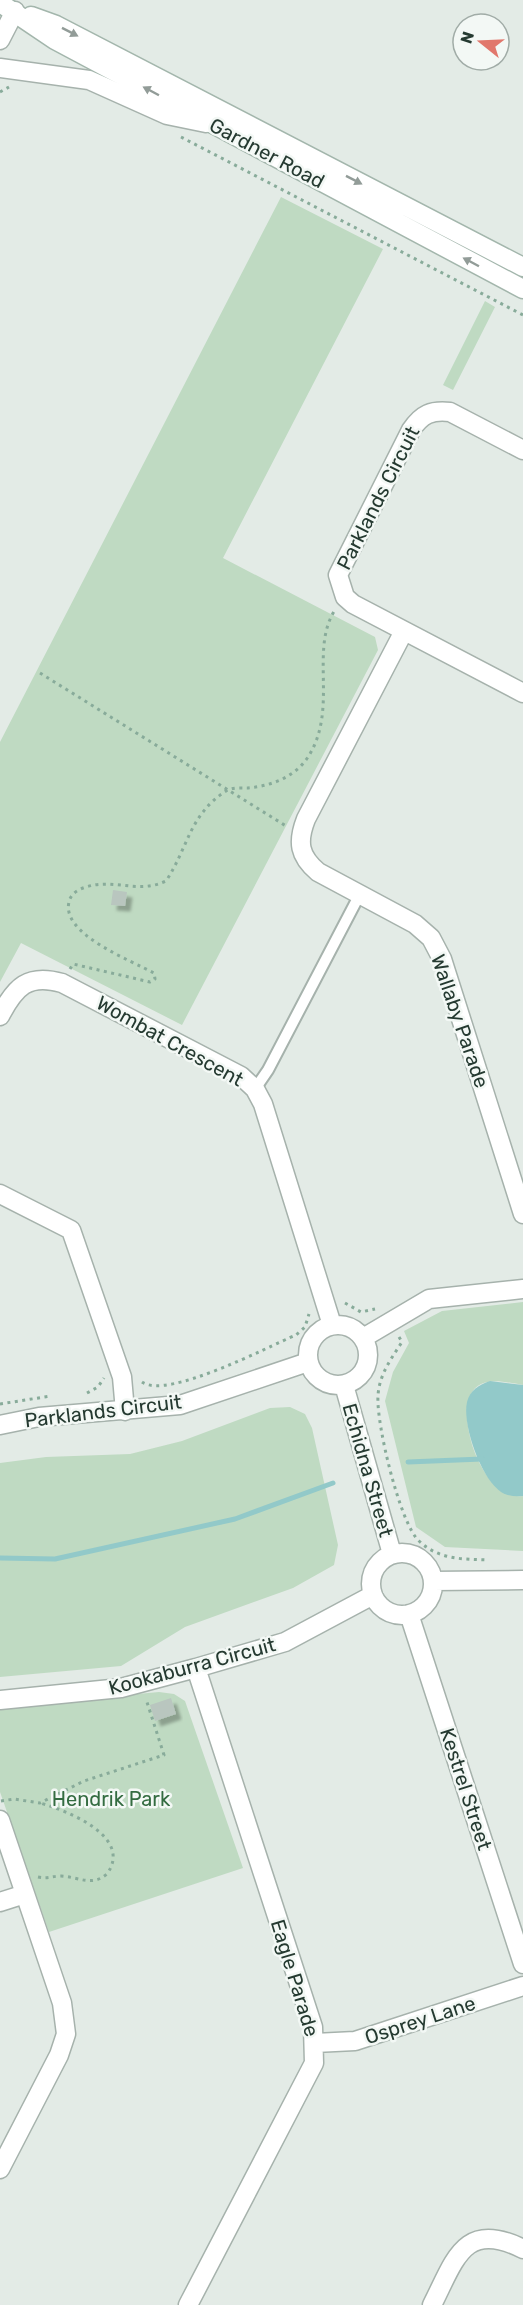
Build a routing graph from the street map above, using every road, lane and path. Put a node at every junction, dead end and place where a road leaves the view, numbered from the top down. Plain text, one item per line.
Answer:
1 (8, 7) edge
2 (0, 40) edge
3 (0, 68) edge
4 (16, 86) dead end
5 (0, 92) edge
6 (217, 126) junction
7 (171, 132) dead end
8 (523, 267) edge
9 (523, 290) edge
10 (523, 315) edge
11 (523, 450) edge
12 (345, 597) junction
13 (404, 631) junction
14 (40, 673) dead end
15 (523, 693) edge
16 (229, 788) junction
17 (300, 833) junction
18 (360, 894) junction
19 (62, 983) junction
20 (0, 1016) edge
21 (255, 1089) junction
22 (0, 1194) edge
23 (523, 1214) edge
24 (523, 1289) edge
25 (324, 1301) junction
26 (391, 1321) junction
27 (332, 1325) junction
28 (363, 1338) junction
29 (308, 1362) junction
30 (122, 1377) junction
31 (344, 1385) junction
32 (77, 1394) dead end
33 (54, 1396) dead end
34 (0, 1404) edge
35 (125, 1411) junction
36 (0, 1425) edge
37 (392, 1554) junction
38 (491, 1561) dead end
39 (523, 1580) edge
40 (433, 1581) junction
41 (373, 1595) junction
42 (409, 1614) junction
43 (196, 1668) junction
44 (141, 1683) junction
45 (0, 1700) edge
46 (0, 1802) edge
47 (40, 1803) junction
48 (0, 1820) edge
49 (17, 1872) junction
50 (25, 1894) junction
51 (0, 1902) edge
52 (523, 1964) edge
53 (523, 1986) edge
54 (315, 2043) junction
55 (0, 2169) edge
56 (523, 2249) edge
57 (188, 2305) edge
58 (432, 2305) edge

1 - 2 street
6 -> 1 street, Gardner Road
1 -> 8 street, Gardner Road
3 - 6 street
4 - 5 path
9 -> 6 street, Gardner Road
7 - 10 path
11 - 12 street, Parklands Circuit
12 - 13 street, Parklands Circuit
12 - 16 path
13 - 15 street, Parklands Circuit
13 - 17 street
14 - 16 path
16 - 17 path
16 - 19 path
17 - 18 street, Wallaby Parade
18 - 21 lane
18 - 23 street, Wallaby Parade
19 - 20 street, Wombat Crescent
19 - 21 street, Wombat Crescent
21 - 25 street, Wombat Crescent
22 - 30 street
24 - 26 street
25 - 26 path
25 - 27 street, Wombat Crescent
25 - 30 path
26 - 28 street
26 - 38 path
27 - 28 street
27 - 29 street
28 - 31 street
29 - 31 street
29 - 35 street, Parklands Circuit
30 - 32 path
30 - 35 street
31 - 37 street, Echidna Street
33 - 34 path
35 - 36 street, Parklands Circuit
37 - 40 street
37 - 41 street
39 - 40 street
40 - 42 street
41 - 42 street
41 - 43 street, Kookaburra Circuit
42 - 52 street, Kestrel Street
43 - 44 street, Kookaburra Circuit
43 - 54 street, Eagle Parade
44 - 45 street, Kookaburra Circuit
44 - 47 path
46 - 47 path
47 - 49 path
48 - 49 street
49 - 50 street
50 - 51 street
50 - 55 street
53 - 54 street, Osprey Lane
54 - 57 street, Eagle Parade
56 - 58 street

